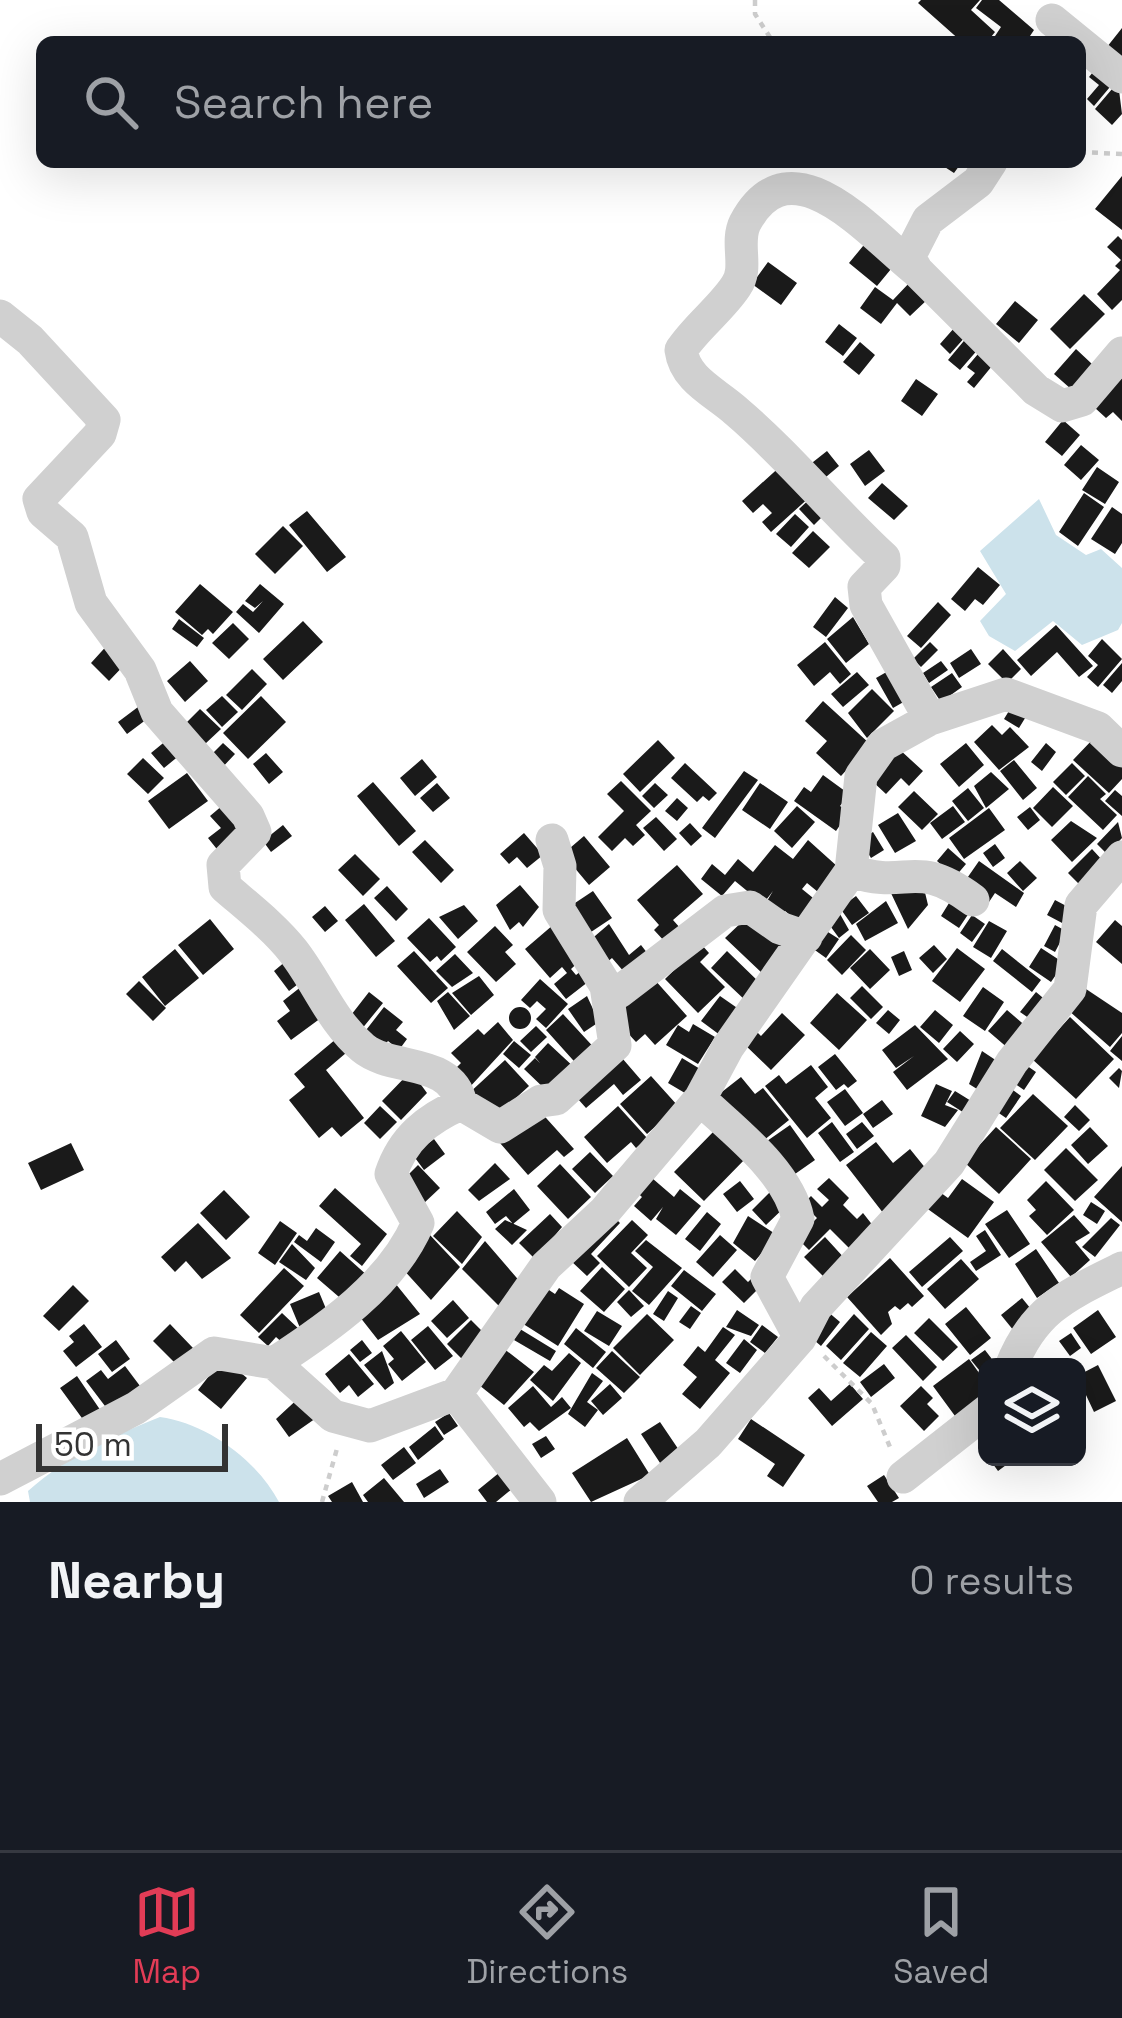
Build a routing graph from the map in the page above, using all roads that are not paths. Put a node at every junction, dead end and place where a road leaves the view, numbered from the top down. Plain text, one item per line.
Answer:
1 (1086, 48) edge
2 (1122, 77) edge
3 (987, 168) edge
4 (917, 271) junction
5 (0, 316) edge
6 (1122, 353) edge
7 (930, 719) junction
8 (1122, 751) edge
9 (552, 840) dead end
10 (1122, 857) edge
11 (851, 871) junction
12 (974, 900) dead end
13 (806, 937) junction
14 (606, 986) junction
15 (700, 1099) junction
16 (461, 1104) junction
17 (1122, 1268) edge
18 (800, 1338) junction
19 (1014, 1358) edge
20 (274, 1363) junction
21 (456, 1394) junction
22 (978, 1418) edge
23 (903, 1477) road end
24 (0, 1479) edge
25 (540, 1502) edge
26 (640, 1502) edge

1 - 2 street
3 - 4 street
4 - 6 street
4 - 7 street
5 - 16 street
7 - 8 street
7 - 11 street
9 - 14 street
10 - 18 street
11 - 12 street
11 - 13 street
13 - 14 street
13 - 15 street
14 - 16 street
15 - 18 street
15 - 21 street
16 - 20 street
17 - 19 street
18 - 26 street
20 - 21 street
20 - 24 street
21 - 25 street
22 - 23 street

